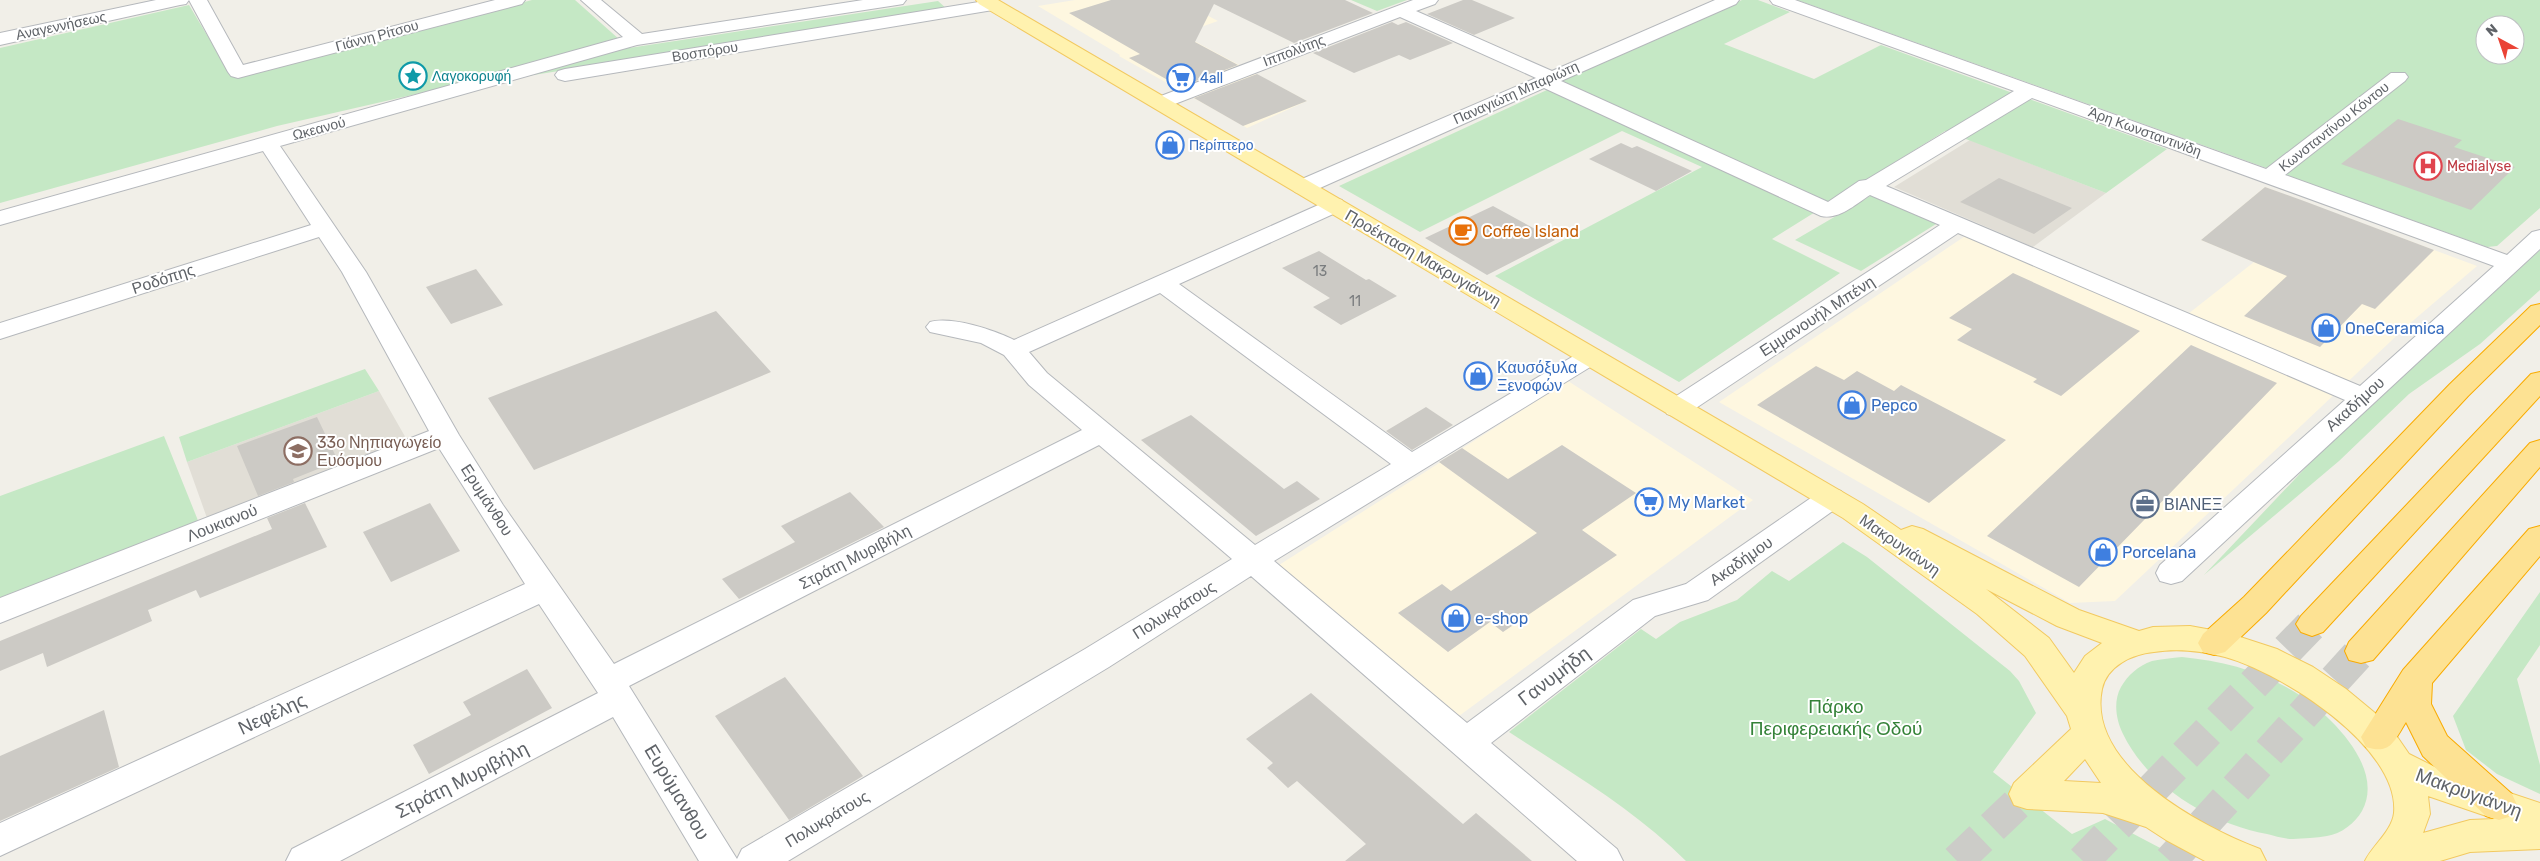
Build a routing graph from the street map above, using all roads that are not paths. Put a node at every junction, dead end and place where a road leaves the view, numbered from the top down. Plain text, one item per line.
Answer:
1 (180, 0) edge
2 (198, 0) edge
3 (516, 0) edge
4 (590, 0) edge
5 (897, 0) edge
6 (1429, 0) edge
7 (1730, 0) edge
8 (1778, 0) edge
9 (989, 2) edge
10 (1401, 11) junction
11 (0, 39) edge
12 (636, 39) junction
13 (2398, 77) dead end
14 (1546, 79) junction
15 (2029, 91) junction
16 (416, 102) junction
17 (1160, 103) junction
18 (268, 143) junction
19 (2269, 177) junction
20 (1867, 186) junction
21 (1302, 187) junction
22 (1334, 206) junction
23 (0, 218) edge
24 (1957, 224) junction
25 (325, 228) junction
26 (2540, 237) edge
27 (2511, 264) junction
28 (1162, 283) junction
29 (2540, 311) edge
30 (940, 327) dead end
31 (0, 331) edge
32 (1013, 350) junction
33 (1590, 356) junction
34 (2540, 380) edge
35 (2362, 397) junction
36 (1677, 408) junction
37 (1101, 432) junction
38 (445, 435) junction
39 (2540, 450) edge
40 (1411, 465) junction
41 (1842, 505) junction
42 (2540, 536) edge
43 (1253, 560) junction
44 (2172, 573) dead end
45 (544, 588) junction
46 (1644, 608) joint
47 (0, 611) edge
48 (2312, 624) tunnel mouth
49 (2135, 642) junction
50 (2214, 643) junction
51 (2361, 651) tunnel mouth
52 (2415, 679) junction
53 (621, 701) junction
54 (2086, 722) junction
55 (2378, 737) junction
56 (1465, 744) junction
57 (2400, 766) junction
58 (2499, 805) junction
59 (2155, 813) junction
60 (2540, 819) edge
61 (2540, 833) edge
62 (0, 840) edge
63 (305, 861) edge
64 (719, 861) edge
65 (755, 861) edge
66 (1604, 861) edge
67 (2247, 861) edge
68 (2385, 861) edge

1 - 11 street, Αναγεννήσεως
2 - 3 street, Γιάννη Ρίτσου
4 - 12 street
5 - 12 street, Βοσπόρου
6 - 10 street, Ιππολύτης
7 - 14 street, Παναγιώτη Μπαριώτη
8 - 15 street, Άρη Κωνσταντινίδη
9 - 16 street, Βοσπόρου
9 - 17 main road, Προέκταση Μακρυγιάννη
10 - 14 street
10 - 17 street, Ιππολύτης
12 - 16 street, Ωκεανού
13 - 19 street, Κωνσταντίνου Κόντου
14 - 20 street
14 - 21 street, Παναγιώτη Μπαριώτη
15 - 19 street, Άρη Κωνσταντινίδη
15 - 20 street
16 - 18 street, Ωκεανού
17 - 21 main road, Προέκταση Μακρυγιάννη
18 - 23 street, Ωκεανού
18 - 25 street, Ερυμάνθου
19 - 27 street, Άρη Κωνσταντινίδη
20 - 24 street
21 - 22 main road, Προέκταση Μακρυγιάννη
22 - 28 street
22 - 33 main road, Προέκταση Μακρυγιάννη
24 - 35 street
24 - 36 street, Εμμανουήλ Μπένη
25 - 31 street, Ροδόπης
25 - 38 street, Ερυμάνθου
26 - 27 street, Ακαδήμου
27 - 35 street, Ακαδήμου
28 - 32 street
28 - 40 street
29 - 50 highway
30 - 32 street
32 - 37 street
33 - 36 main road, Προέκταση Μακρυγιάννη
33 - 40 street, Πολυκράτους
34 - 48 highway
35 - 44 street, Ακαδήμου
36 - 41 main road, Προέκταση Μακρυγιάννη
37 - 43 street
37 - 53 street, Στράτη Μυριβήλη
38 - 45 street, Ερυμάνθου
38 - 47 street, Λουκιανού
39 - 51 highway
40 - 43 street, Πολυκράτους
41 - 46 street, Ακαδήμου
41 - 49 main road, Μακρυγιάννη
41 - 54 main road, Μακρυγιάννη
42 - 52 highway
43 - 56 street
43 - 65 street, Πολυκράτους
45 - 53 street, Ερυμάνθου
45 - 62 street, Νεφέλης
46 - 56 street, Γανυμήδη
49 - 50 main road, Μακρυγιάννη
49 - 54 main road, Μακρυγιάννη
50 - 55 main road, Μακρυγιάννη
52 - 55 highway
52 - 58 highway
53 - 63 street, Στράτη Μυριβήλη
53 - 64 street, Ευρύμανθου
54 - 59 main road, Μακρυγιάννη
54 - 59 main road
55 - 57 main road, Μακρυγιάννη
56 - 66 street
57 - 58 main road, Μακρυγιάννη
57 - 68 main road, Μακρυγιάννη
58 - 60 main road, Μακρυγιάννη
59 - 67 main road, Μακρυγιάννη
61 - 68 main road, Μακρυγιάννη

